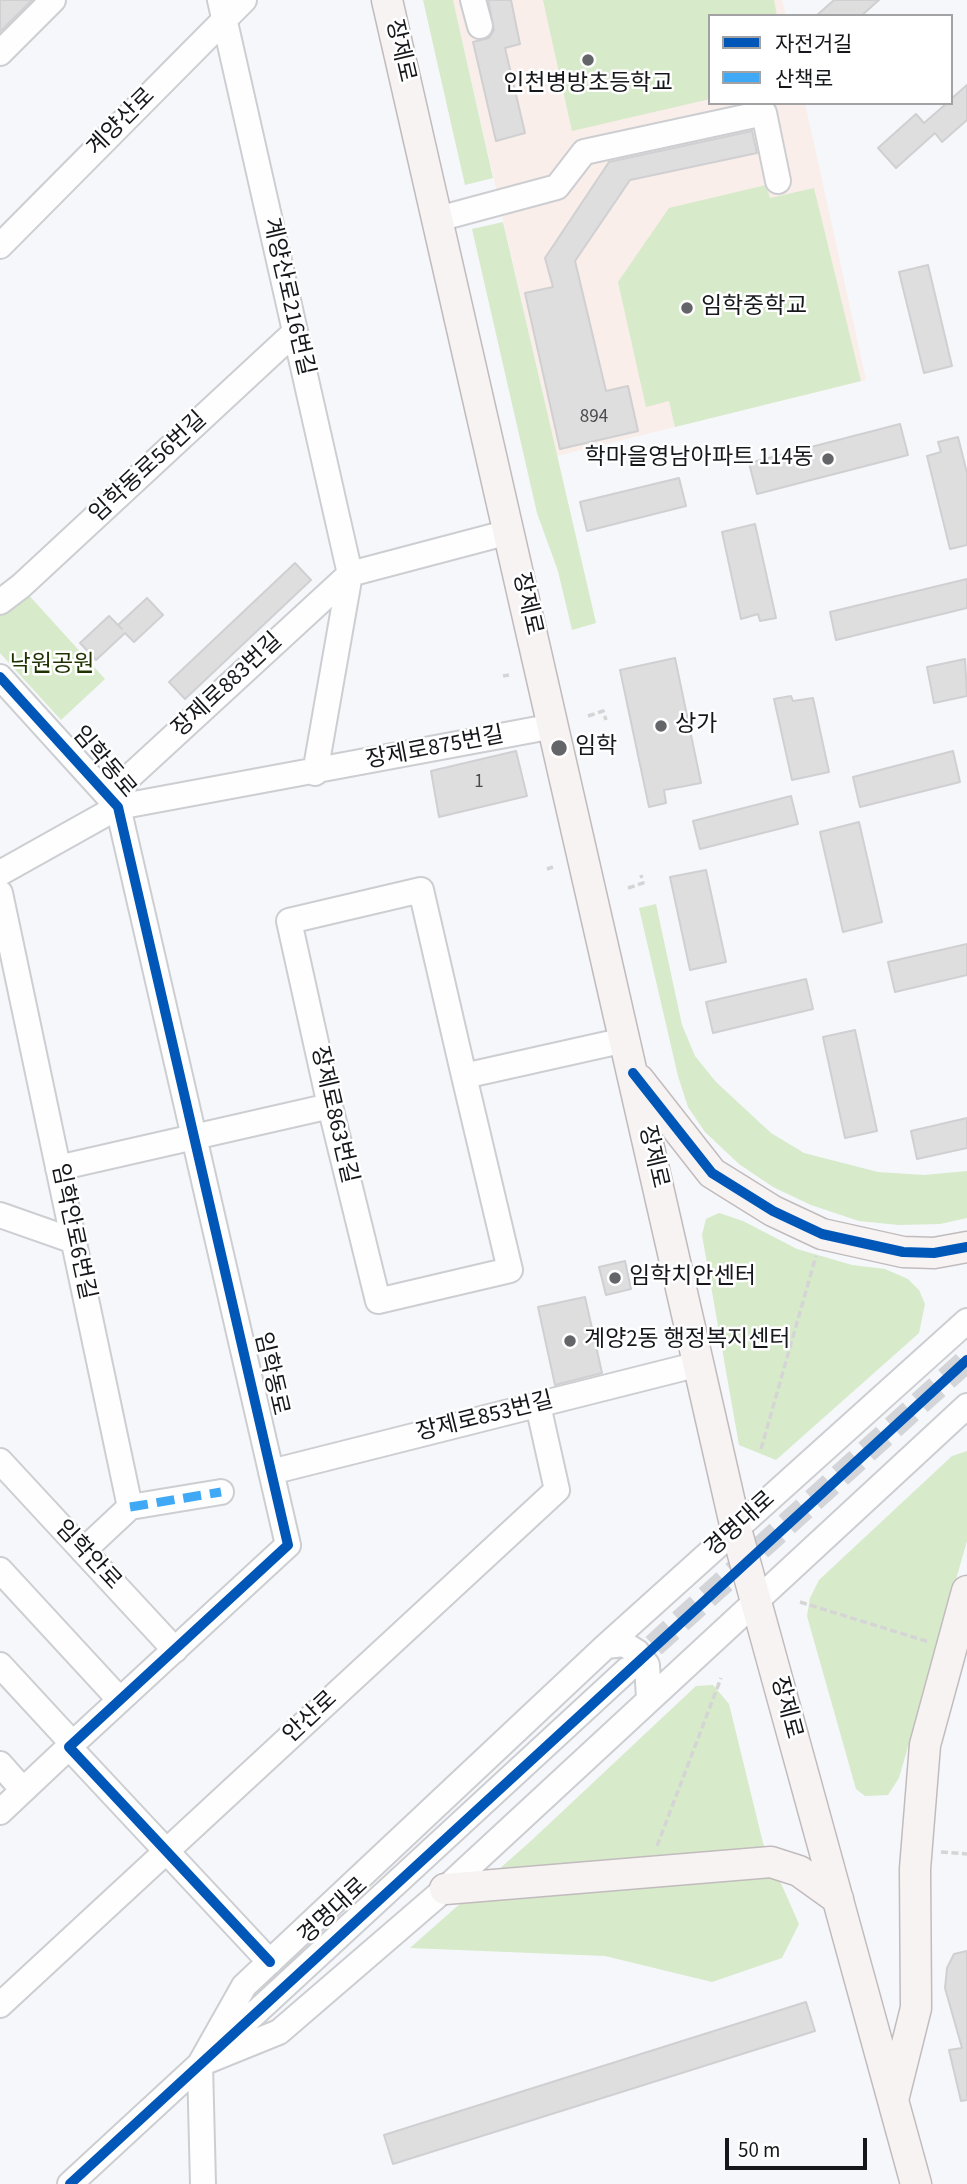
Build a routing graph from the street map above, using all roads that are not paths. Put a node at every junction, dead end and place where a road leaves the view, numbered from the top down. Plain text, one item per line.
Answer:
1 (52, 0) edge
2 (244, 0) edge
3 (387, 0) edge
4 (473, 0) edge
5 (222, 10) edge
6 (480, 26) dead end
7 (0, 53) edge
8 (778, 181) dead end
9 (438, 219) junction
10 (0, 246) edge
11 (295, 332) junction
12 (509, 532) junction
13 (350, 574) junction
14 (0, 602) edge
15 (0, 677) edge
16 (554, 726) junction
17 (316, 773) junction
18 (118, 807) junction
19 (0, 873) edge
20 (0, 893) edge
21 (7, 962) edge
22 (625, 1040) junction
23 (633, 1073) junction
24 (464, 1076) junction
25 (330, 1106) junction
26 (194, 1136) junction
27 (58, 1168) junction
28 (0, 1215) edge
29 (74, 1241) junction
30 (967, 1247) edge
31 (967, 1321) edge
32 (699, 1364) junction
33 (538, 1405) junction
34 (967, 1406) edge
35 (0, 1461) edge
36 (271, 1472) junction
37 (221, 1492) dead end
38 (130, 1507) junction
39 (736, 1529) junction
40 (83, 1551) junction
41 (0, 1570) edge
42 (967, 1591) edge
43 (756, 1599) junction
44 (606, 1646) junction
45 (175, 1650) junction
46 (0, 1665) edge
47 (627, 1670) tunnel mouth
48 (649, 1698) junction
49 (120, 1700) junction
50 (71, 1745) junction
51 (0, 1765) edge
52 (23, 1790) junction
53 (0, 1812) edge
54 (167, 1851) junction
55 (445, 1889) junction
56 (838, 1899) junction
57 (270, 1962) junction
58 (0, 2005) edge
59 (200, 2064) junction
60 (893, 2099) junction
61 (70, 2184) edge
62 (203, 2184) edge
63 (916, 2184) edge

1 - 7 street
2 - 5 street, 계양산로
3 - 9 main road, 장제로
4 - 6 street
5 - 10 street, 계양산로
5 - 11 street, 계양산로216번길
8 - 9 street
9 - 12 main road, 장제로
11 - 13 street, 계양산로216번길
11 - 14 street, 임학동로56번길
12 - 13 street, 장제로883번길
12 - 16 main road, 장제로
13 - 17 street
13 - 18 street, 장제로883번길
15 - 18 street, 임학동로
16 - 17 street, 장제로875번길
16 - 22 main road, 장제로
17 - 18 street, 장제로875번길
18 - 19 street, 장제로875번길
18 - 26 street, 임학동로
20 - 21 street, 임학안로6번길
21 - 27 street, 임학안로6번길
22 - 23 main road, 장제로
22 - 24 street
23 - 30 main road
23 - 32 main road, 장제로
24 - 25 street, 장제로863번길
24 - 25 street, 장제로863번길
25 - 26 street
26 - 27 street
26 - 36 street, 임학동로
27 - 29 street, 임학안로6번길
28 - 29 street
29 - 38 street, 임학안로6번길
31 - 39 street, 경명대로
32 - 33 street, 장제로853번길
32 - 39 main road, 장제로
33 - 36 street, 장제로853번길
33 - 54 street, 안산로
34 - 43 street, 경명대로
35 - 40 street, 임학안로
36 - 45 street, 임학동로
37 - 38 street
38 - 40 street
39 - 43 main road, 장제로
39 - 44 street, 경명대로
40 - 45 street, 임학안로
41 - 49 street
42 - 60 main road
43 - 48 street, 경명대로
43 - 56 main road, 장제로
44 - 48 street
44 - 57 street, 경명대로
45 - 49 street, 임학동로
46 - 50 street
47 - 59 street, 경명대로
48 - 55 street, 경명대로
49 - 50 street, 임학동로
50 - 52 street, 임학동로
50 - 54 street
51 - 52 street
52 - 53 street, 임학동로
54 - 57 street
54 - 58 street, 안산로
55 - 56 main road
55 - 59 street, 경명대로
56 - 60 main road, 장제로
57 - 59 street, 경명대로
59 - 61 street, 경명대로
59 - 62 street
60 - 63 main road, 장제로

